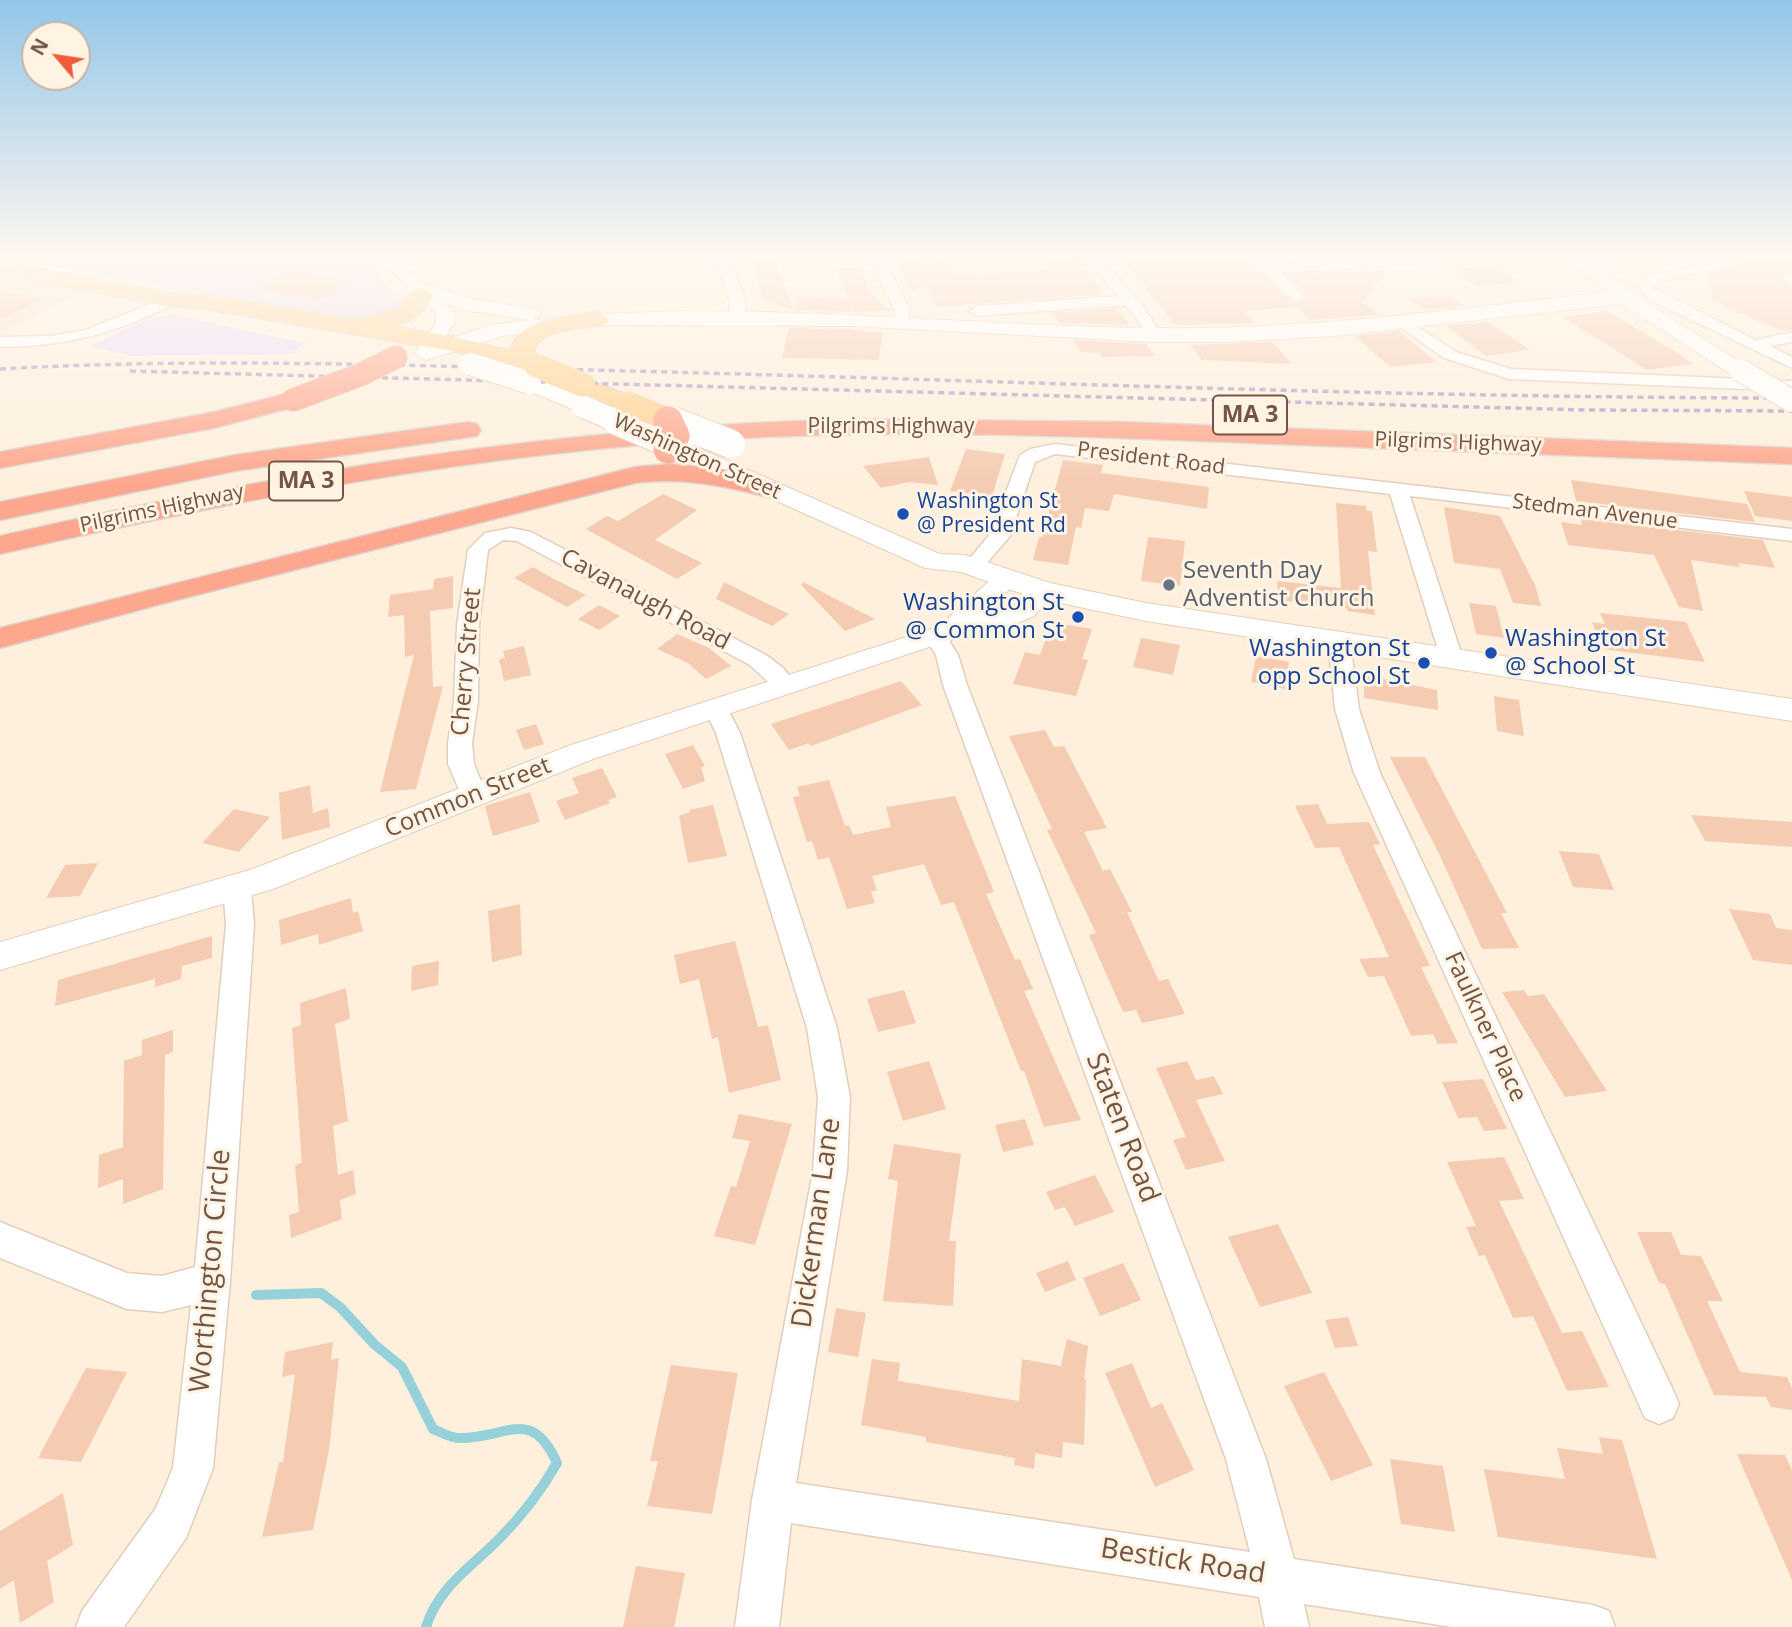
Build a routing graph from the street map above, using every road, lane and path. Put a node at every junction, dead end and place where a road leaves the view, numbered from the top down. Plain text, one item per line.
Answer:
1 (99, 333) edge
2 (329, 333) edge
3 (367, 333) edge
4 (424, 333) edge
5 (465, 333) edge
6 (487, 333) edge
7 (538, 333) edge
8 (1112, 333) edge
9 (1277, 333) edge
10 (1418, 333) edge
11 (1681, 333) edge
12 (1729, 333) edge
13 (1152, 335) joint
14 (1792, 337) edge
15 (0, 342) edge
16 (1754, 345) junction
17 (423, 347) junction
18 (1792, 363) edge
19 (535, 365) junction
20 (1792, 386) edge
21 (1792, 401) edge
22 (480, 429) junction
23 (1792, 436) edge
24 (676, 439) junction
25 (1792, 456) edge
26 (0, 460) edge
27 (600, 483) junction
28 (0, 488) edge
29 (768, 489) junction
30 (1398, 489) junction
31 (0, 511) edge
32 (413, 531) junction
33 (1792, 535) edge
34 (495, 536) joint
35 (0, 545) edge
36 (969, 566) junction
37 (0, 569) edge
38 (1006, 579) junction
39 (1043, 591) junction
40 (0, 613) edge
41 (935, 636) junction
42 (0, 638) edge
43 (1339, 642) junction
44 (1452, 659) junction
45 (786, 686) junction
46 (716, 708) junction
47 (1792, 710) edge
48 (473, 794) junction
49 (237, 888) junction
50 (0, 956) edge
51 (0, 1240) edge
52 (212, 1281) junction
53 (1659, 1404) dead end
54 (773, 1500) junction
55 (1276, 1576) junction
56 (98, 1627) edge
57 (757, 1627) edge
58 (1287, 1627) edge
59 (1593, 1627) edge

1 - 15 street
2 - 17 main road
3 - 17 main road
4 - 17 street
5 - 17 main road
6 - 17 main road
7 - 19 main road
8 - 13 main road
9 - 13 main road
10 - 20 street
11 - 21 main road, bridge
12 - 16 street
14 - 16 street
16 - 18 street
17 - 19 main road, Washington Street
17 - 24 main road, Washington Street, bridge
17 - 26 highway, bridge
19 - 24 main road, Washington Street, bridge
22 - 23 highway, Pilgrims Highway / MA 3
22 - 28 highway
22 - 31 highway, Pilgrims Highway / MA 3
24 - 25 highway, Pilgrims Highway / MA 3
24 - 27 highway
24 - 29 main road, Washington Street
24 - 35 highway, Pilgrims Highway / MA 3
24 - 36 main road, Washington Street, bridge
24 - 37 highway
27 - 29 highway
27 - 32 highway
29 - 36 main road, Washington Street
30 - 33 street, Stedman Avenue
30 - 36 street, President Road
30 - 44 street
32 - 40 highway
32 - 42 highway
34 - 45 street, Cavanaugh Road
34 - 48 street, Cherry Street
36 - 38 main road, Washington Street
38 - 39 main road, Washington Street
38 - 41 street, Common Street
39 - 41 street, Common Street
39 - 43 main road, Washington Street
41 - 45 street, Common Street
41 - 55 street, Staten Road
43 - 44 main road, Washington Street
43 - 53 street, Faulkner Place
44 - 47 main road, Washington Street
45 - 46 street, Common Street
46 - 48 street, Common Street
46 - 54 street, Dickerman Lane
48 - 49 street, Common Street
49 - 50 street, Common Street
49 - 52 street, Worthington Circle
51 - 52 street
52 - 56 street, Worthington Circle
54 - 55 street, Bestick Road
54 - 57 street, Dickerman Lane
55 - 58 street, Staten Road
55 - 59 street, Bestick Road

